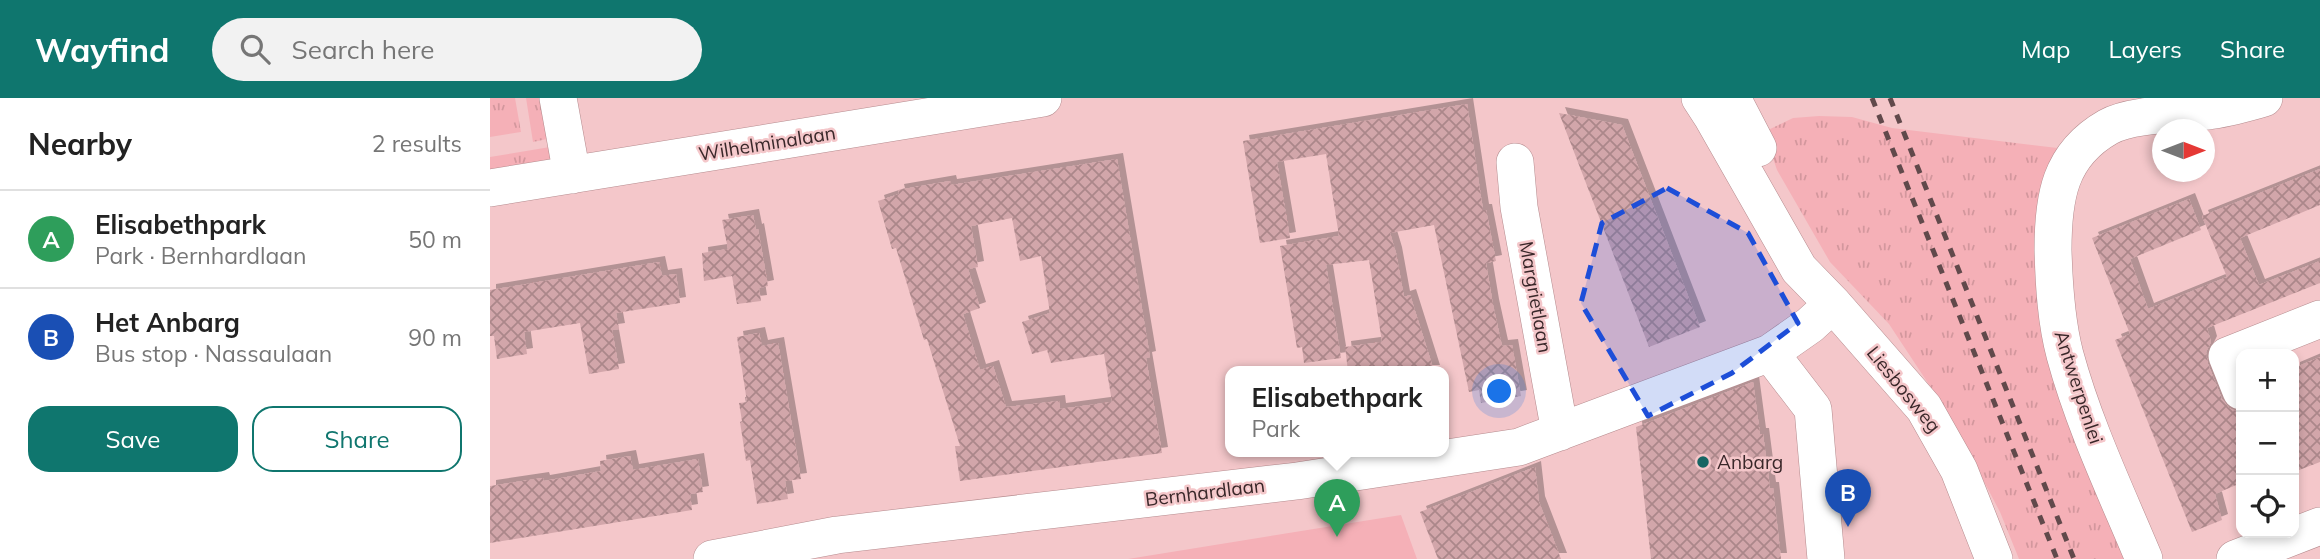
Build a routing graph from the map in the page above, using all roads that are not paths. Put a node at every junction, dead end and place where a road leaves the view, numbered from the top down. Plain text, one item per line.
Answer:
1 (558, 98) edge
2 (1044, 98) edge
3 (1700, 98) edge
4 (1732, 98) edge
5 (2264, 98) edge
6 (2199, 105) edge
7 (1515, 162) dead end
8 (572, 175) junction
9 (490, 188) edge
10 (1833, 304) junction
11 (2320, 319) edge
12 (2245, 349) edge
13 (2236, 352) edge
14 (1770, 354) junction
15 (2236, 378) edge
16 (1560, 432) junction
17 (2304, 528) edge
18 (712, 559) edge
19 (1826, 559) edge
20 (1994, 559) edge
21 (2144, 559) edge
22 (2235, 559) edge

1 - 8 street
2 - 8 street, Wilhelminalaan
3 - 10 street, Liesbosweg
4 - 10 street, Liesbosweg
5 - 6 street, Antwerpenlei
6 - 21 street, Antwerpenlei
7 - 16 street, Margrietlaan
8 - 9 street, Wilhelminalaan
10 - 14 street, Bernhardlaan
10 - 20 street, Liesbosweg
11 - 12 street
13 - 15 street
14 - 16 street, Bernhardlaan
14 - 19 street
16 - 18 street, Bernhardlaan
17 - 22 street

